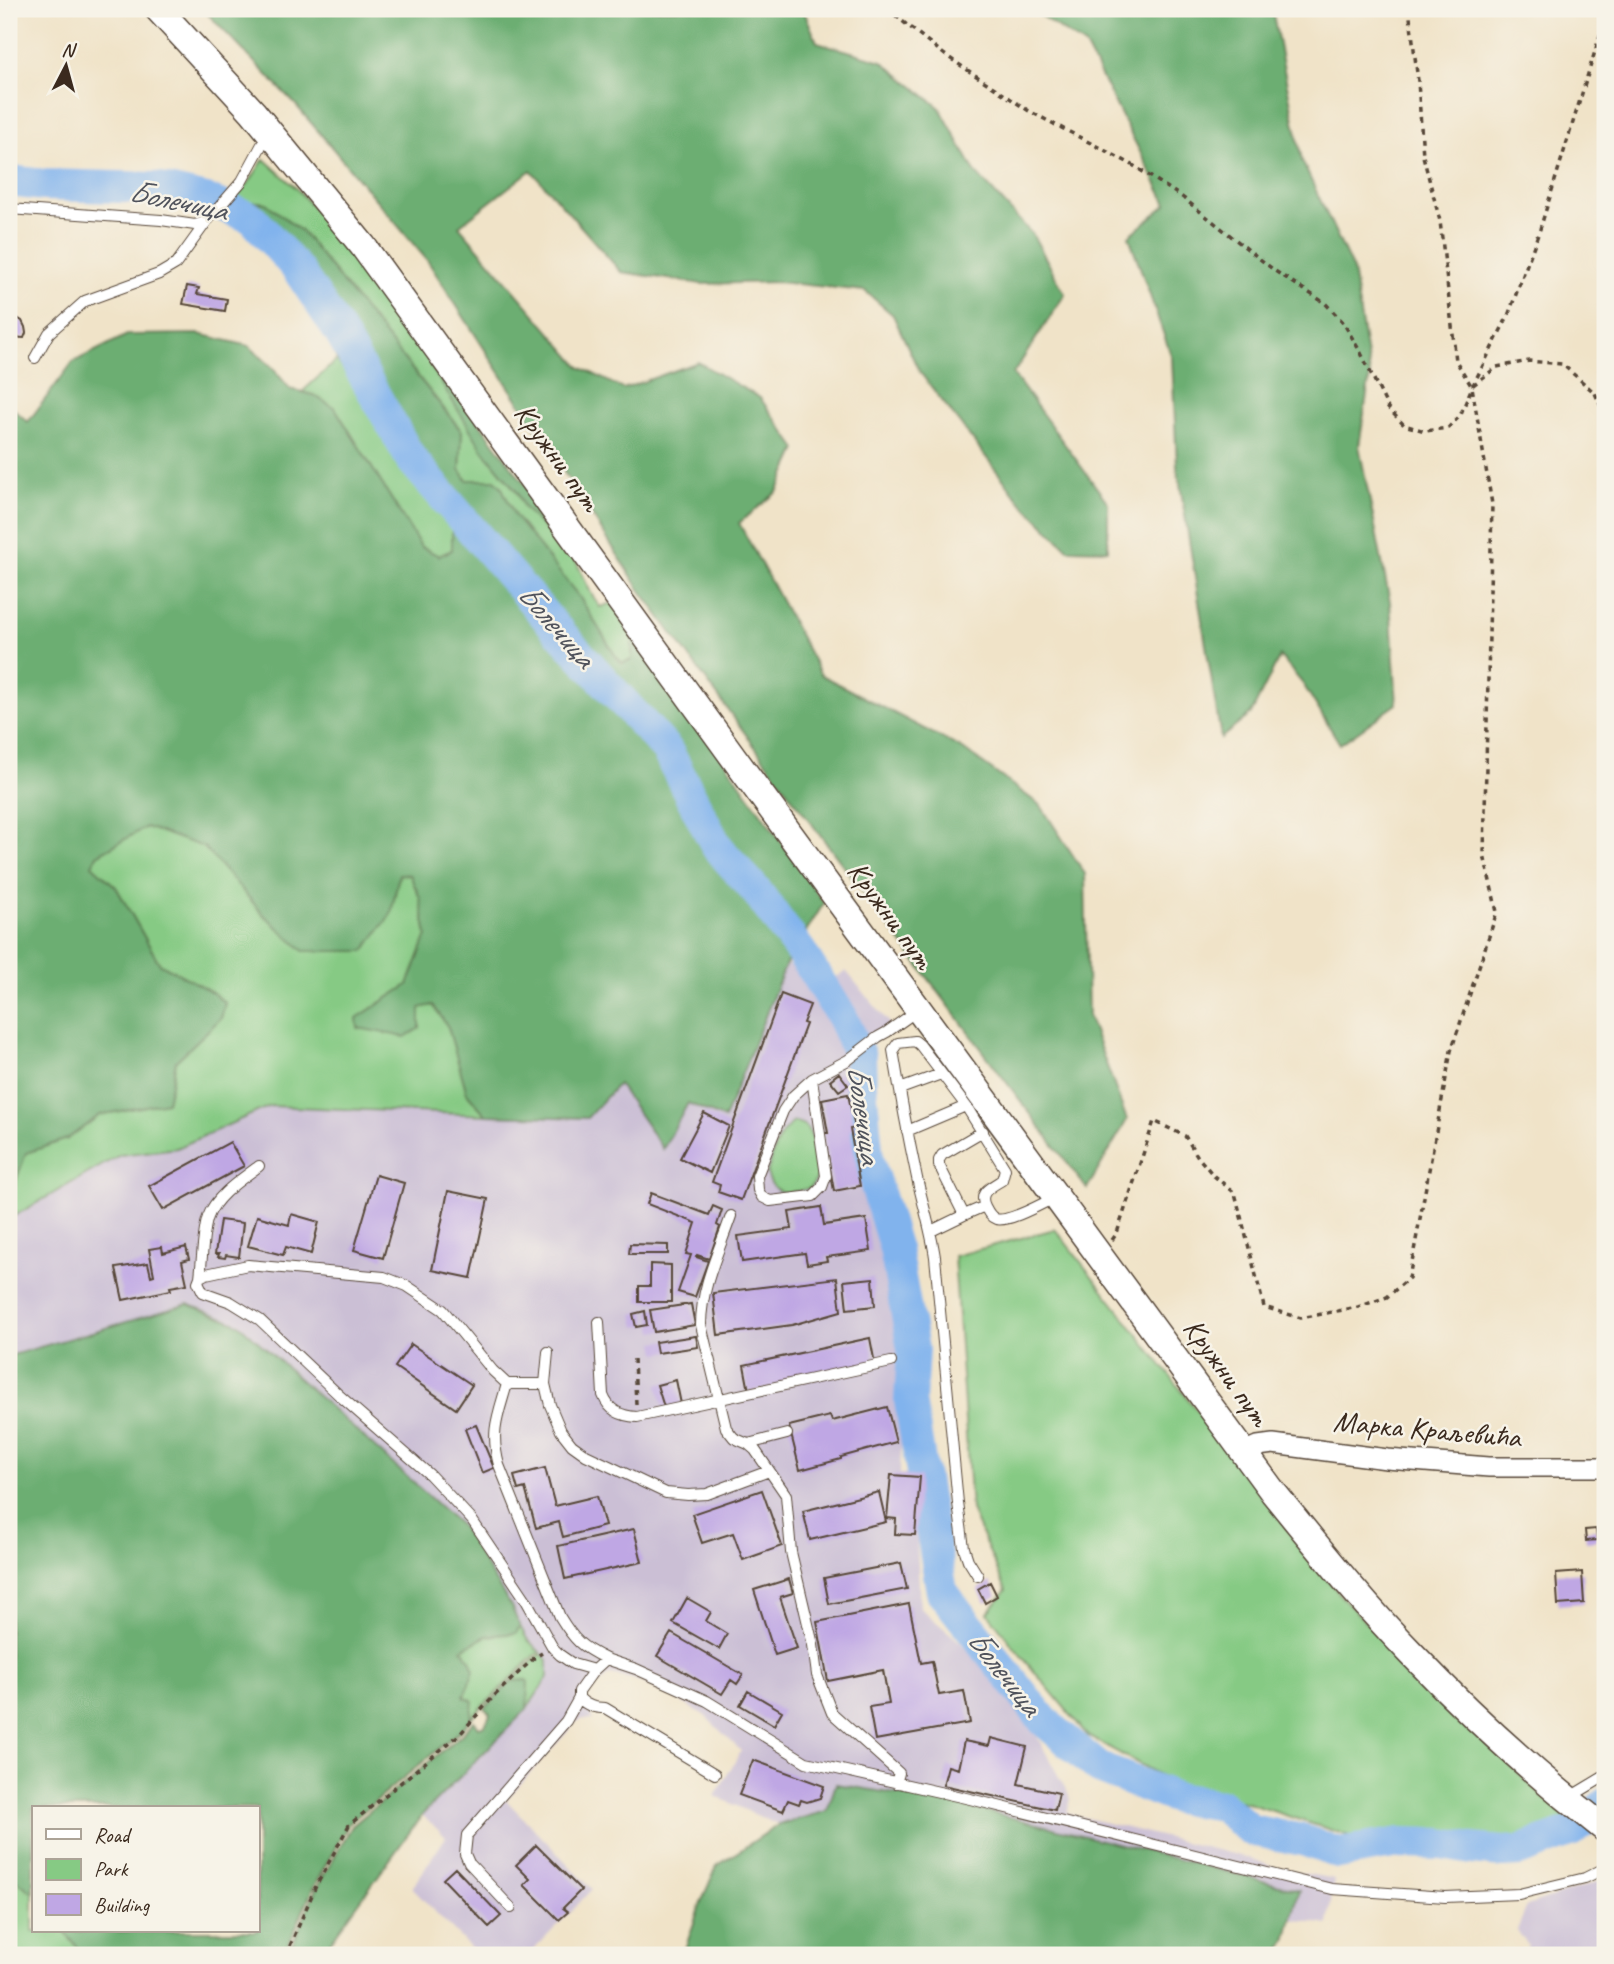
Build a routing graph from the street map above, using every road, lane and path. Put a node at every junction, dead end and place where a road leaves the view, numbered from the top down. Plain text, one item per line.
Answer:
1 (158, 9) edge
2 (887, 9) edge
3 (1409, 9) edge
4 (1605, 19) edge
5 (269, 132) junction
6 (9, 209) edge
7 (207, 221) junction
8 (35, 358) dead end
9 (1472, 387) junction
10 (1605, 416) edge
11 (920, 1009) junction
12 (941, 1074) junction
13 (813, 1079) junction
14 (900, 1089) junction
15 (966, 1106) junction
16 (907, 1130) junction
17 (983, 1132) junction
18 (259, 1166) dead end
19 (1056, 1196) junction
20 (985, 1206) junction
21 (964, 1215) junction
22 (731, 1216) dead end
23 (931, 1231) junction
24 (1100, 1256) junction
25 (200, 1277) junction
26 (599, 1322) dead end
27 (548, 1352) dead end
28 (634, 1359) dead end
29 (891, 1362) dead end
30 (508, 1384) junction
31 (545, 1384) junction
32 (719, 1400) junction
33 (637, 1417) junction
34 (787, 1434) dead end
35 (748, 1444) junction
36 (1244, 1452) junction
37 (1605, 1467) edge
38 (769, 1471) junction
39 (978, 1576) dead end
40 (553, 1648) junction
41 (606, 1659) junction
42 (594, 1670) junction
43 (579, 1698) junction
44 (715, 1774) dead end
45 (1605, 1776) edge
46 (897, 1783) junction
47 (1570, 1802) junction
48 (1605, 1829) edge
49 (1605, 1868) edge
50 (511, 1908) dead end
51 (286, 1955) edge

1 - 5 main road, Кружни пут
2 - 9 path
3 - 9 path
4 - 9 path
5 - 7 lane
5 - 11 main road, Кружни пут
6 - 7 lane
7 - 8 lane
9 - 10 path
9 - 24 path
11 - 13 lane
11 - 19 main road, Кружни пут
12 - 14 lane
12 - 14 lane
12 - 15 lane
13 - 13 lane
14 - 16 lane
15 - 16 lane
15 - 17 lane
16 - 23 lane
17 - 20 lane
17 - 21 lane
18 - 25 lane
19 - 20 lane
19 - 24 main road, Кружни пут
20 - 21 lane
21 - 23 lane
22 - 32 lane
23 - 39 lane
24 - 36 main road, Кружни пут
25 - 30 lane
25 - 40 lane
26 - 33 lane
27 - 31 lane
28 - 33 path
29 - 32 lane
30 - 31 lane
30 - 41 lane
31 - 38 lane
32 - 33 lane
32 - 35 lane
34 - 35 lane
35 - 38 lane
36 - 37 street, Марка Краљевића
36 - 47 main road, Кружни пут
38 - 46 lane
40 - 42 lane
40 - 51 path
41 - 42 lane
41 - 46 lane
42 - 43 lane
43 - 44 lane
43 - 50 lane
45 - 47 lane
46 - 49 lane
47 - 48 main road, Кружни пут

